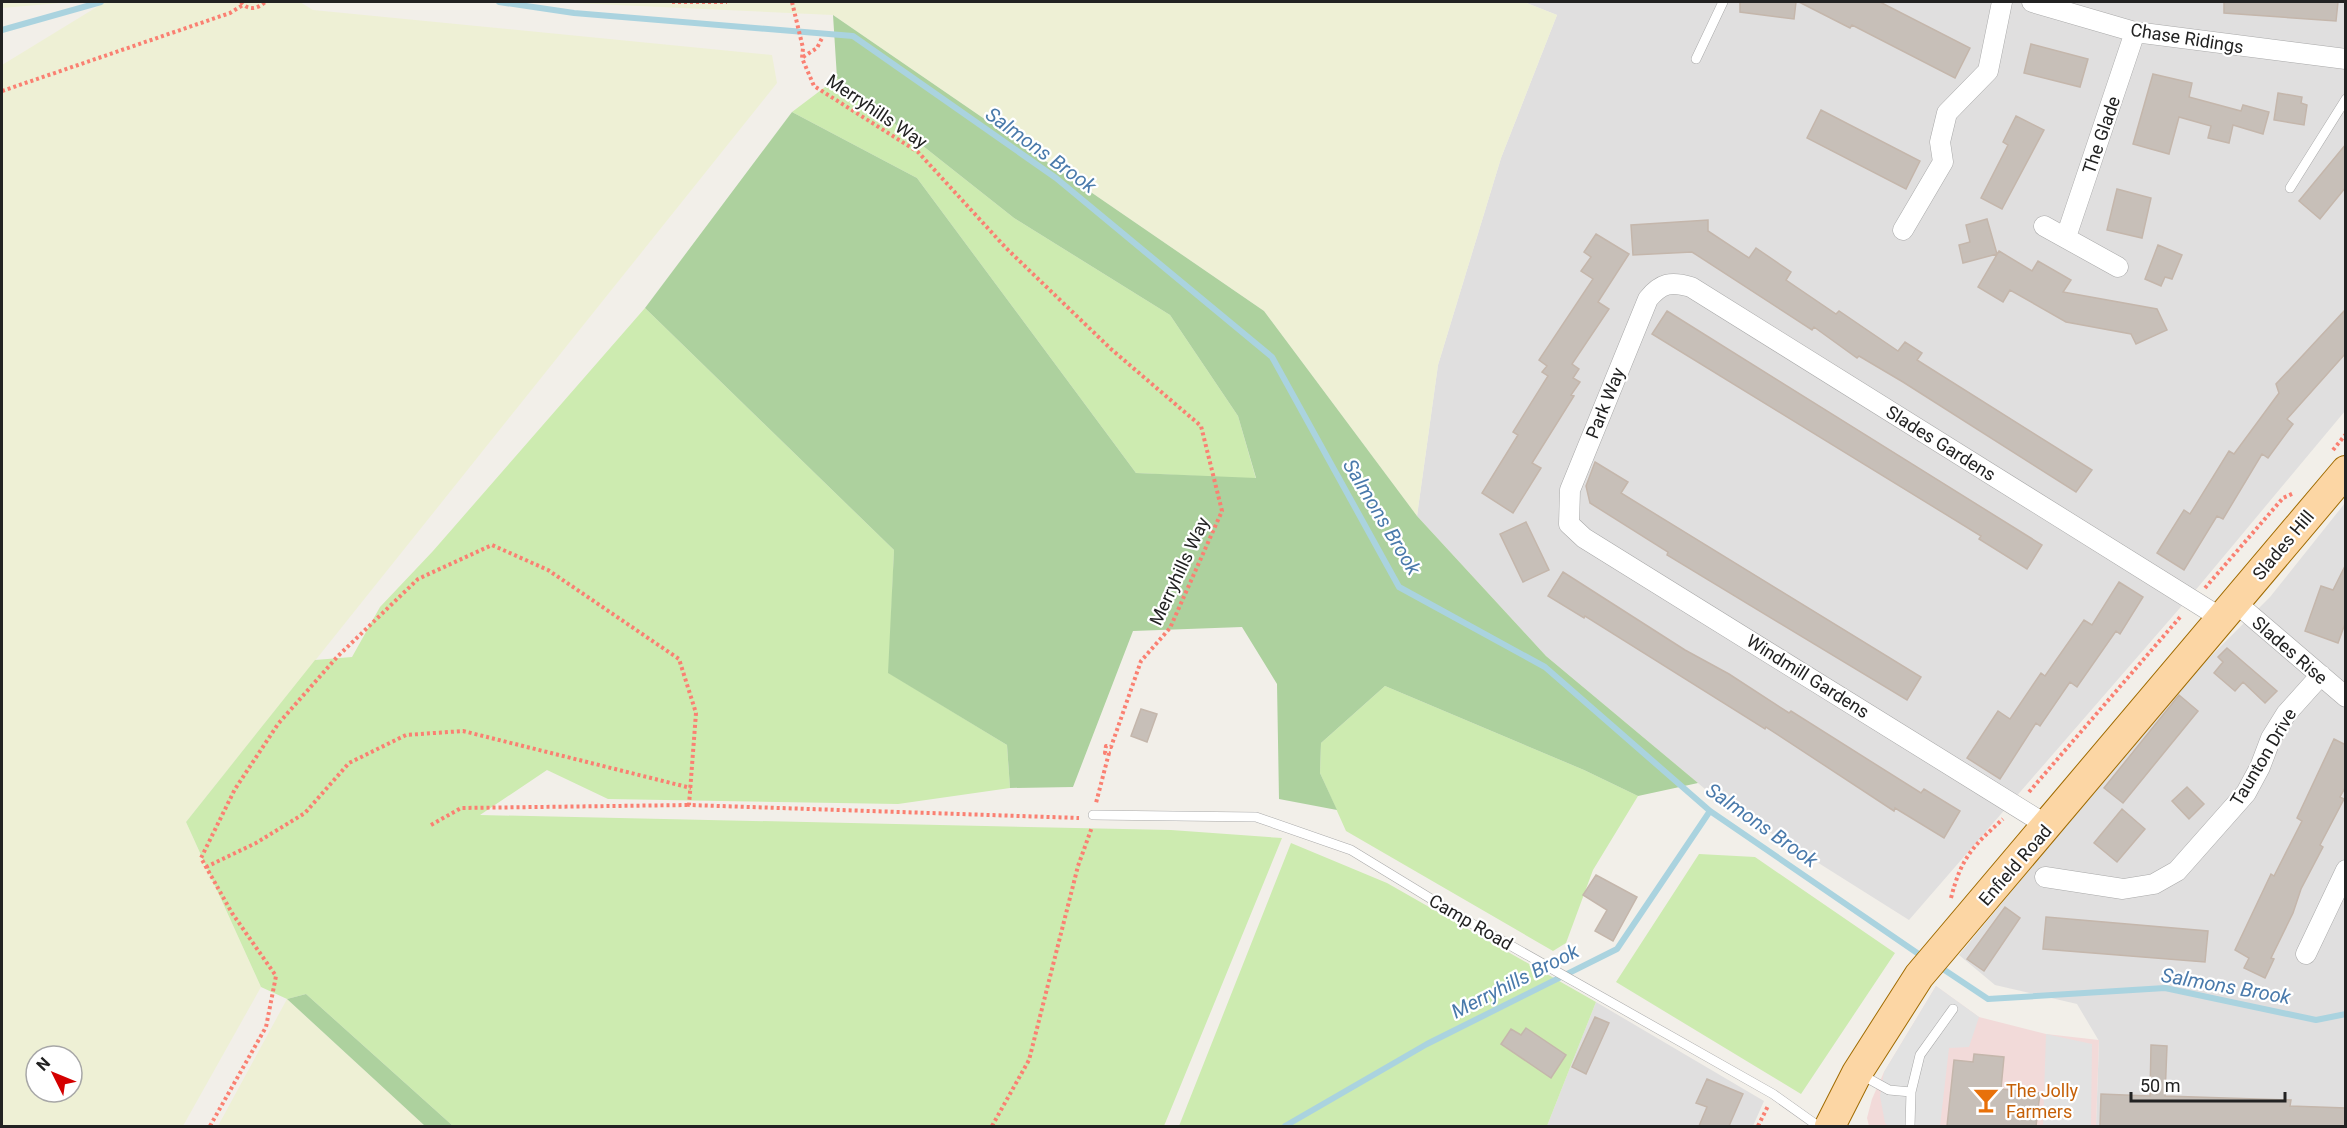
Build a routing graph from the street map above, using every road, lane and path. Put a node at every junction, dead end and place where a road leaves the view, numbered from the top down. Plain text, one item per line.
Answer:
1 (265, 2) edge
2 (672, 2) edge
3 (728, 2) edge
4 (792, 2) edge
5 (1723, 2) edge
6 (2002, 2) edge
7 (2032, 2) edge
8 (242, 3) edge
9 (2135, 32) junction
10 (822, 38) dead end
11 (802, 58) junction
12 (1696, 59) dead end
13 (2346, 59) edge
14 (2, 91) edge
15 (2346, 99) edge
16 (2290, 188) dead end
17 (2044, 226) dead end
18 (1903, 230) dead end
19 (2066, 237) junction
20 (2118, 267) dead end
21 (1658, 288) joint
22 (2346, 471) edge
23 (2298, 492) dead end
24 (1569, 524) joint
25 (2194, 600) junction
26 (2228, 610) junction
27 (2321, 675) junction
28 (2346, 697) edge
29 (691, 788) junction
30 (689, 805) junction
31 (2018, 805) junction
32 (1094, 817) junction
33 (431, 825) dead end
34 (2048, 826) junction
35 (206, 867) junction
36 (2346, 870) edge
37 (2045, 877) dead end
38 (1950, 904) dead end
39 (2306, 954) dead end
40 (1953, 1009) dead end
41 (1857, 1073) junction
42 (1911, 1092) junction
43 (1773, 1094) junction
44 (210, 1126) edge
45 (992, 1126) edge
46 (1758, 1126) edge
47 (1818, 1126) edge
48 (1830, 1126) edge
49 (1910, 1126) edge

1 - 8 path
2 - 3 path
4 - 11 path, Merryhills Way
5 - 12 lane
6 - 18 street
7 - 9 street, Chase Ridings
8 - 14 path
9 - 13 street, Chase Ridings
9 - 19 street, The Glade
10 - 11 path
11 - 32 path, Merryhills Way
15 - 16 lane
17 - 19 street
19 - 20 street
21 - 24 street, Park Way
21 - 25 street, Slades Gardens
22 - 26 main road, Slades Hill
23 - 25 path
24 - 31 street, Windmill Gardens
25 - 26 street, Slades Gardens
25 - 31 path
26 - 27 street, Slades Rise
26 - 34 main road, Enfield Road
27 - 28 street, Slades Rise
27 - 37 street, Taunton Drive
29 - 30 path
29 - 35 path
29 - 35 path
30 - 32 path
30 - 33 path
31 - 34 street, Windmill Gardens
31 - 38 path
32 - 43 lane, Camp Road
32 - 45 path, Merryhills Way
34 - 41 main road, Enfield Road
35 - 44 path
36 - 39 street
40 - 42 lane
41 - 42 lane
41 - 48 main road, Enfield Road
42 - 49 lane
43 - 46 path
43 - 47 lane, Camp Road

